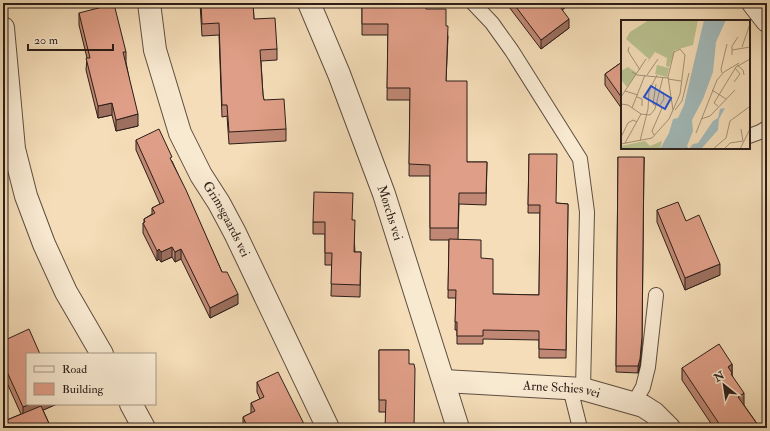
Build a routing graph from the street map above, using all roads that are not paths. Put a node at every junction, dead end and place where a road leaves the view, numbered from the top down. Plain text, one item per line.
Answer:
1 (149, 3) edge
2 (309, 3) edge
3 (474, 3) edge
4 (753, 3) edge
5 (767, 21) edge
6 (3, 28) edge
7 (767, 128) edge
8 (750, 136) edge
9 (656, 295) dead end
10 (101, 353) edge
11 (444, 381) junction
12 (576, 388) junction
13 (634, 403) junction
14 (131, 405) edge
15 (144, 428) edge
16 (328, 428) edge
17 (458, 428) edge
18 (580, 428) edge
19 (669, 428) edge

1 - 16 street, Grimsgaards vei
2 - 11 street, Mørchs vei
3 - 12 lane
4 - 5 street
6 - 10 street
7 - 8 lane
9 - 13 lane
11 - 12 street, Arne Schies vei
11 - 17 street, Mørchs vei
12 - 13 street, Arne Schies vei
12 - 18 lane
13 - 19 street, Arne Schies vei
14 - 15 street

